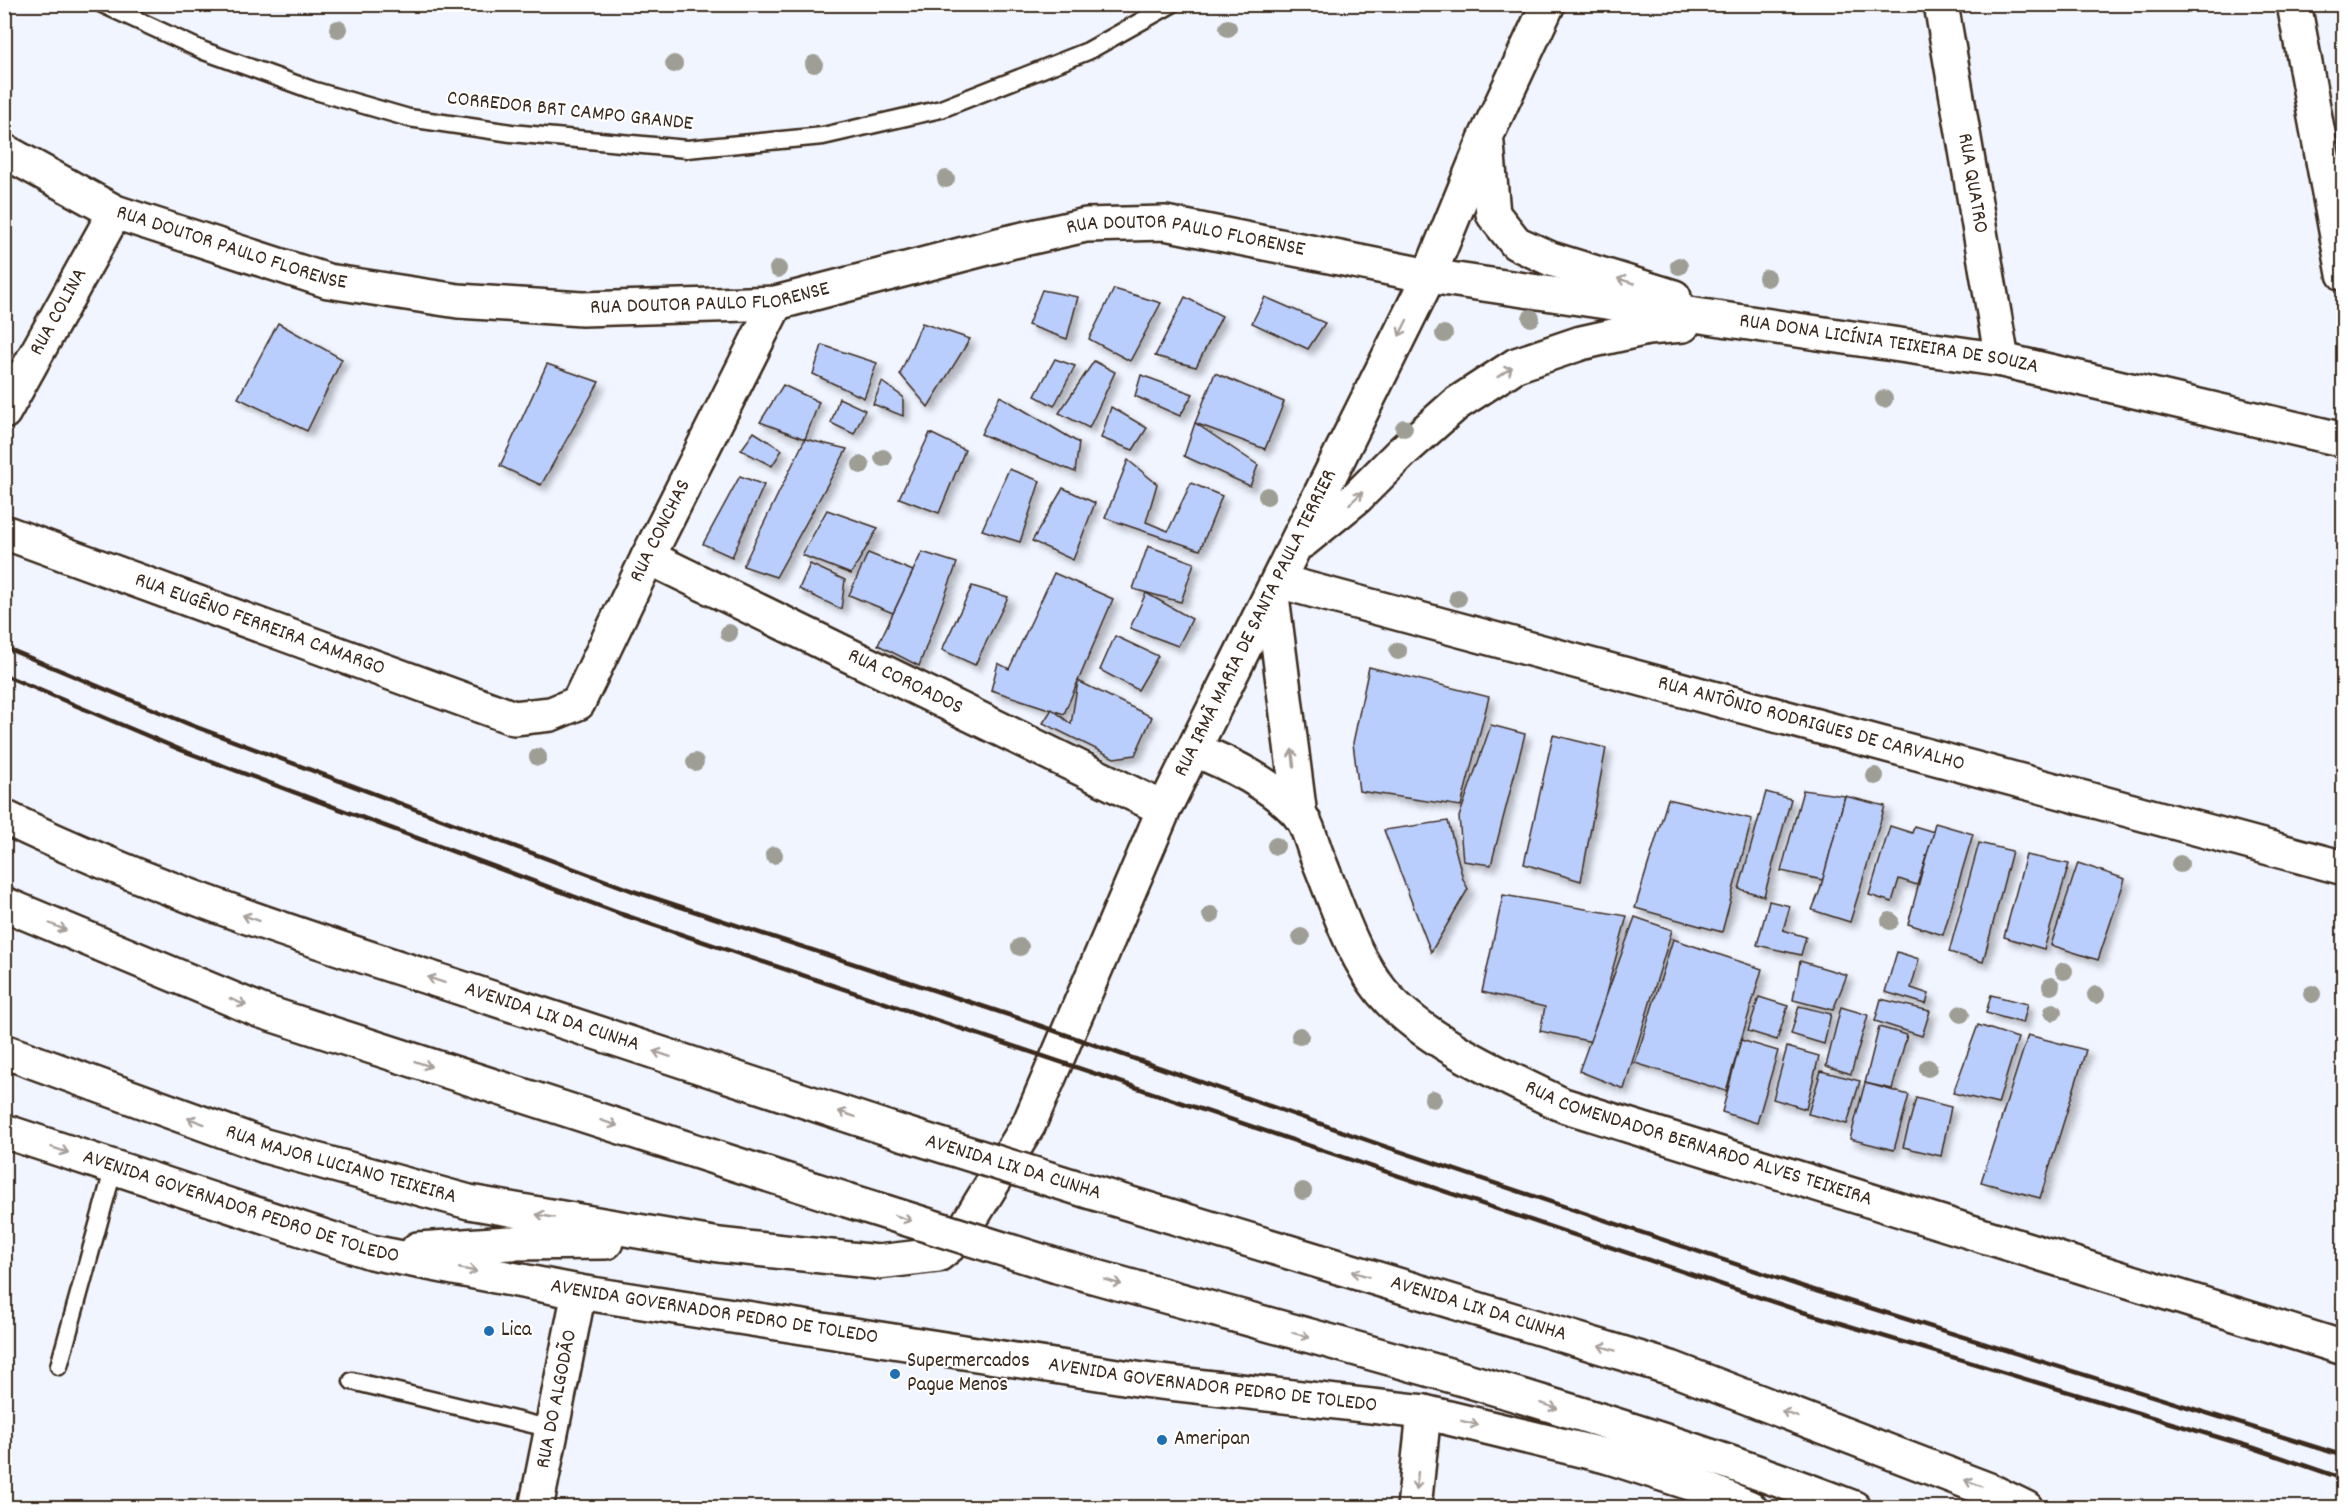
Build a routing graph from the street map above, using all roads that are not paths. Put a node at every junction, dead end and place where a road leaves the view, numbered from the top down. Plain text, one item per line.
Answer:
1 (102, 4) edge
2 (1172, 4) edge
3 (1548, 4) edge
4 (1941, 4) edge
5 (2294, 4) edge
6 (1486, 137) junction
7 (4, 151) edge
8 (115, 212) junction
9 (2343, 274) edge
10 (1430, 276) junction
11 (776, 303) junction
12 (1740, 322) junction
13 (2002, 360) junction
14 (4, 412) edge
15 (2343, 440) edge
16 (4, 532) edge
17 (1295, 548) junction
18 (648, 557) junction
19 (1275, 589) junction
20 (514, 718) joint
21 (1195, 750) junction
22 (1164, 809) junction
23 (1300, 816) junction
24 (4, 817) edge
25 (2343, 868) edge
26 (11, 912) edge
27 (4, 1051) edge
28 (4, 1131) edge
29 (114, 1167) junction
30 (960, 1238) joint
31 (686, 1240) junction
32 (371, 1252) junction
33 (579, 1292) junction
34 (2343, 1348) edge
35 (59, 1366) dead end
36 (352, 1382) dead end
37 (1424, 1412) junction
38 (552, 1429) junction
39 (1606, 1456) junction
40 (1779, 1479) junction
41 (536, 1508) edge
42 (1414, 1508) edge
43 (1750, 1508) edge
44 (1854, 1508) edge
45 (2026, 1508) edge

1 - 2 lane, CORREDOR BRT CAMPO GRANDE
3 - 6 main road, RUA IRMÃ MARIA DE SANTA PAULA TERRIER
4 - 13 main road, RUA QUATRO
5 - 9 main road
6 - 10 main road, RUA IRMÃ MARIA DE SANTA PAULA TERRIER
12 -> 6 main road
7 - 8 main road, RUA DOUTOR PAULO FLORENSE
8 - 11 main road, RUA DOUTOR PAULO FLORENSE
8 - 14 main road, RUA COLINA
10 - 11 main road, RUA DOUTOR PAULO FLORENSE
10 - 12 main road, RUA DONA LICÍNIA TEIXEIRA DE SOUZA
10 -> 17 main road, RUA IRMÃ MARIA DE SANTA PAULA TERRIER
11 - 18 main road, RUA CONCHAS
12 - 13 main road, RUA DONA LICÍNIA TEIXEIRA DE SOUZA
17 -> 12 main road
13 - 15 main road, RUA DONA LICÍNIA TEIXEIRA DE SOUZA
16 - 20 main road, RUA EUGÊNO FERREIRA CAMARGO
17 - 19 main road, RUA IRMÃ MARIA DE SANTA PAULA TERRIER
18 - 20 main road, RUA CONCHAS
18 - 22 main road, RUA COROADOS
19 - 21 main road, RUA IRMÃ MARIA DE SANTA PAULA TERRIER
23 -> 19 main road
19 - 25 main road, RUA ANTÔNIO RODRIGUES DE CARVALHO
21 - 22 main road, RUA IRMÃ MARIA DE SANTA PAULA TERRIER
21 - 23 main road
22 - 30 main road, RUA IRMÃ MARIA DE SANTA PAULA TERRIER
23 - 34 main road, RUA COMENDADOR BERNARDO ALVES TEIXEIRA
45 -> 24 main road, AVENIDA LIX DA CUNHA, bridge
26 -> 40 main road, bridge
31 -> 27 main road, RUA MAJOR LUCIANO TEIXEIRA
28 -> 29 main road, AVENIDA GOVERNADOR PEDRO DE TOLEDO
29 - 32 main road, AVENIDA GOVERNADOR PEDRO DE TOLEDO
29 - 35 lane
30 - 31 main road, RUA MAJOR LUCIANO TEIXEIRA
31 - 32 main road, RUA MAJOR LUCIANO TEIXEIRA
32 -> 33 main road, AVENIDA GOVERNADOR PEDRO DE TOLEDO
33 - 37 main road, AVENIDA GOVERNADOR PEDRO DE TOLEDO
33 - 38 main road, RUA DO ALGODÃO
36 - 38 lane
37 -> 39 main road, AVENIDA GOVERNADOR PEDRO DE TOLEDO
37 -> 42 main road
38 - 41 main road, RUA DO ALGODÃO
39 - 40 main road
39 - 43 main road, AVENIDA GOVERNADOR PEDRO DE TOLEDO
40 - 44 main road

